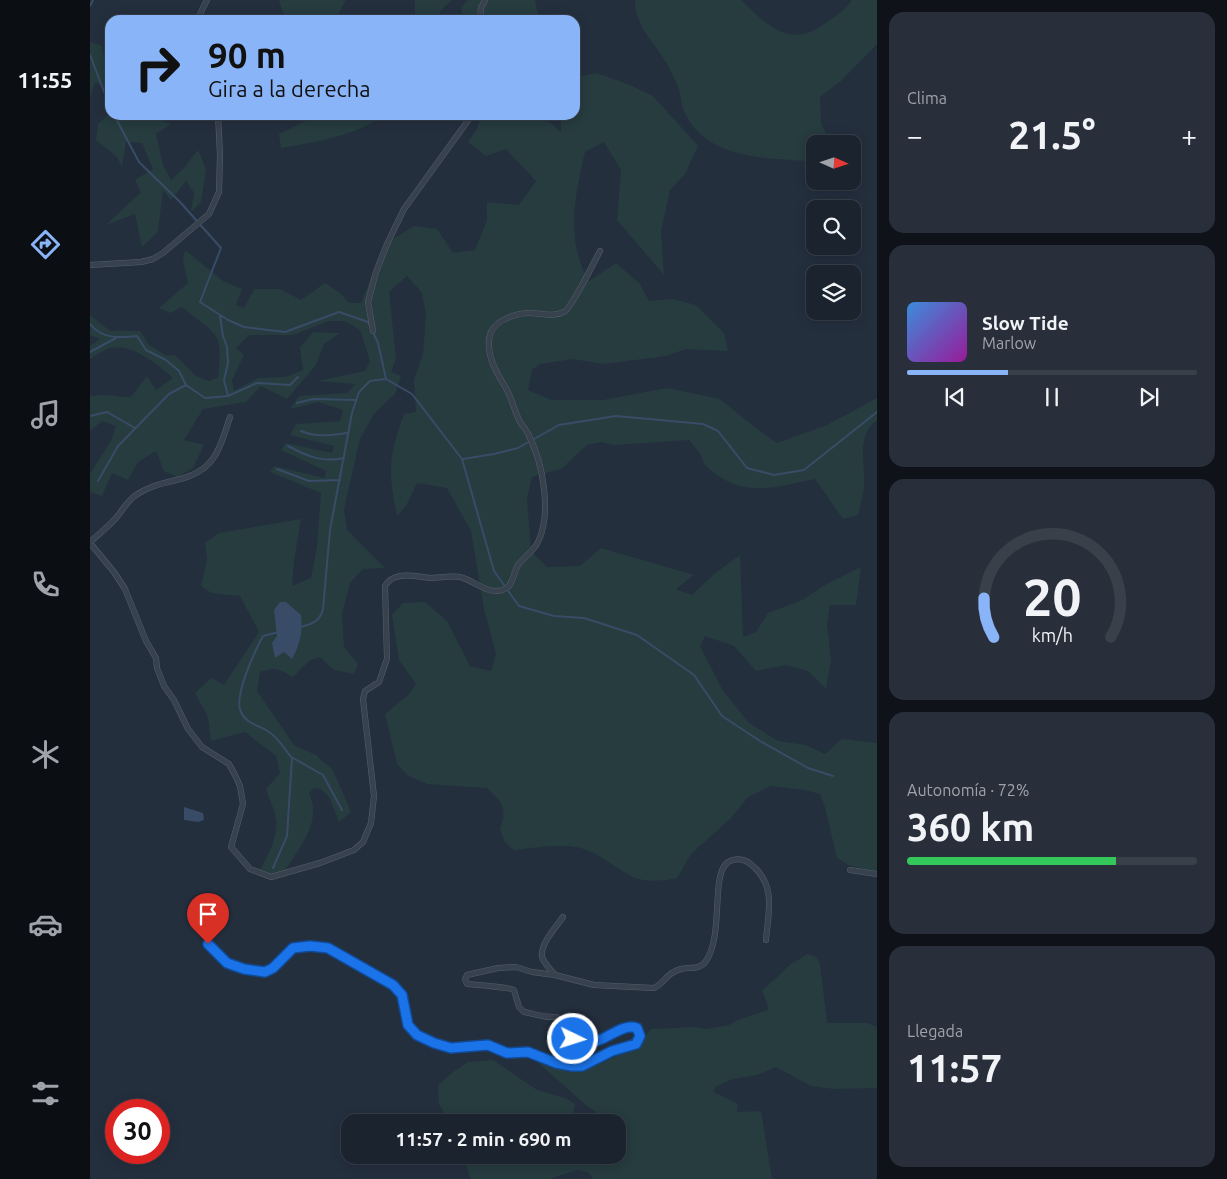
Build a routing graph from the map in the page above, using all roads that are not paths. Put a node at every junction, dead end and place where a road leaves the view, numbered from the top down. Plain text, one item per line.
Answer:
1 (207, 0) edge
2 (485, 0) edge
3 (200, 15) edge
4 (481, 15) edge
5 (218, 120) edge
6 (468, 120) edge
7 (600, 251) dead end
8 (90, 266) edge
9 (373, 331) dead end
10 (230, 417) dead end
11 (90, 542) edge
12 (850, 870) dead end
13 (877, 874) edge
14 (563, 917) dead end
15 (766, 940) dead end
16 (208, 944) dead end
17 (554, 974) junction

1 - 3 street
2 - 4 street
5 - 8 street
6 - 9 street
7 - 11 street
10 - 11 street
12 - 13 street
14 - 17 street
15 - 17 street
16 - 17 street

